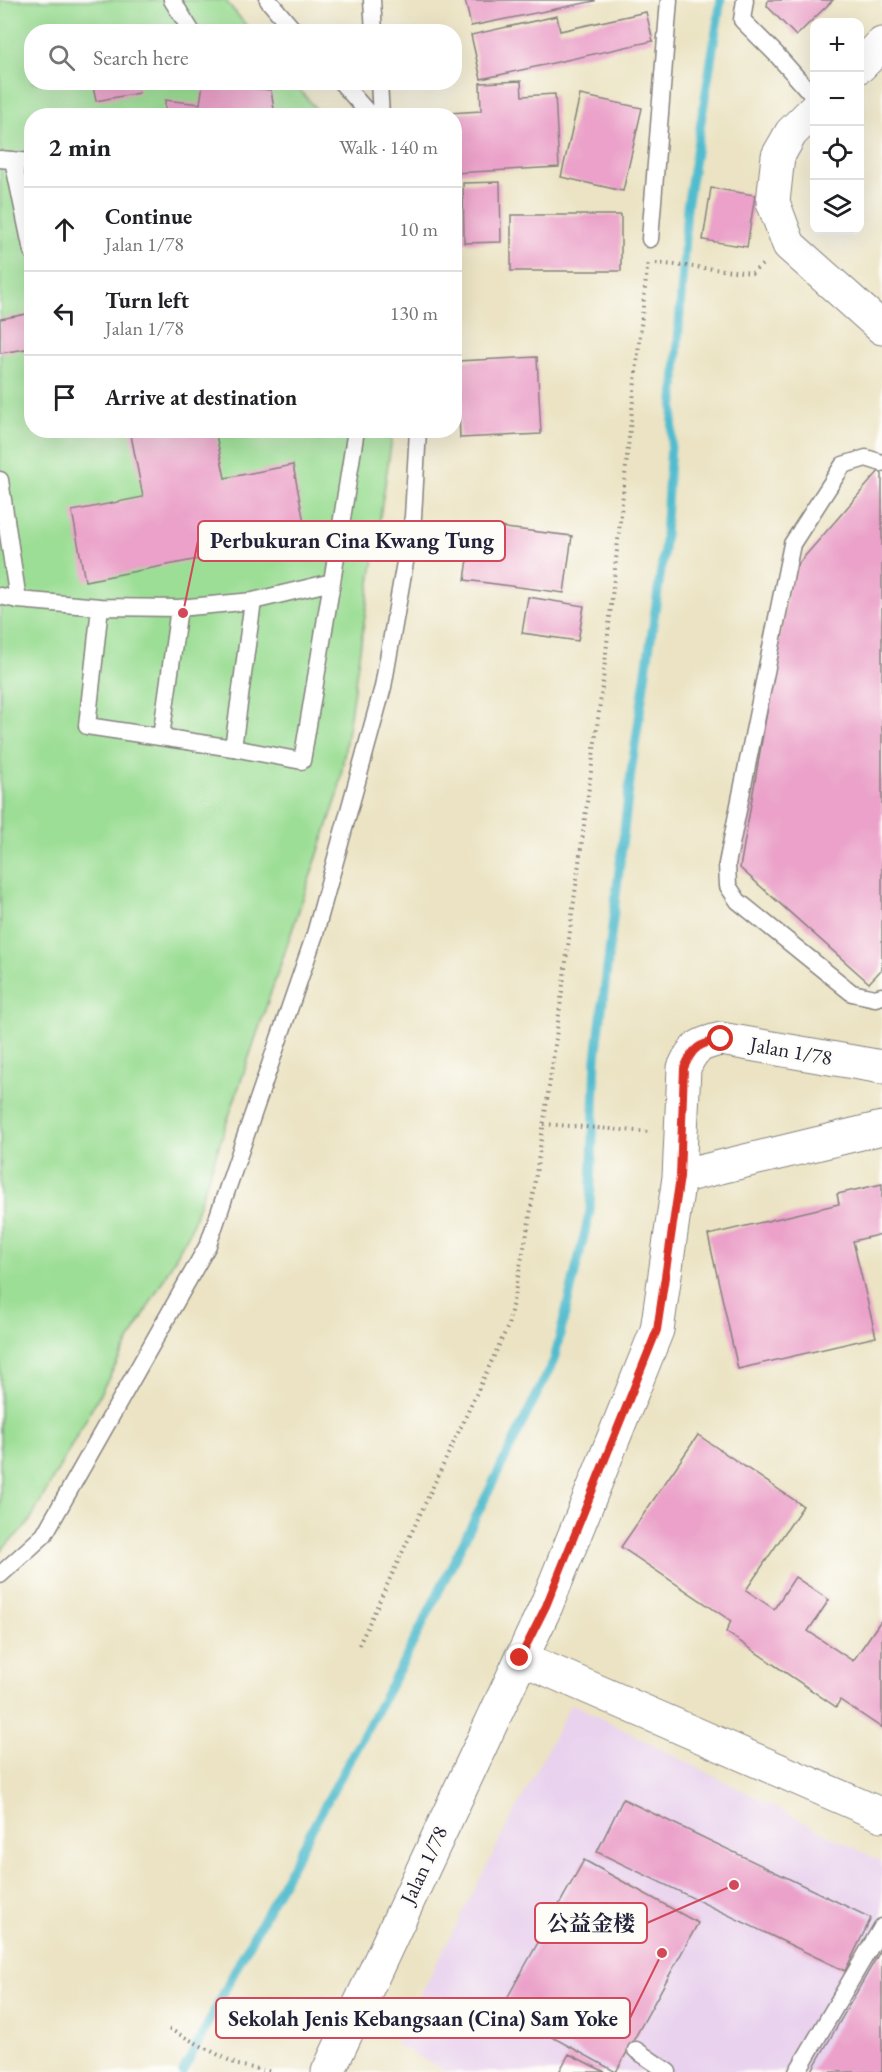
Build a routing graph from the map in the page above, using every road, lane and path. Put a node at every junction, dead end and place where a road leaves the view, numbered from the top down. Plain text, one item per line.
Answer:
1 (172, 0) edge
2 (268, 0) edge
3 (372, 0) edge
4 (669, 0) edge
5 (745, 0) edge
6 (187, 24) edge
7 (288, 24) edge
8 (374, 24) edge
9 (882, 44) edge
10 (864, 62) edge
11 (348, 90) edge
12 (379, 90) edge
13 (810, 93) edge
14 (364, 108) edge
15 (381, 108) edge
16 (810, 114) edge
17 (7, 160) edge
18 (24, 161) edge
19 (24, 222) edge
20 (650, 239) joint
21 (656, 264) dead end
22 (752, 273) dead end
23 (882, 328) edge
24 (355, 438) edge
25 (418, 438) edge
26 (882, 463) edge
27 (0, 480) edge
28 (332, 582) junction
29 (0, 596) edge
30 (18, 600) junction
31 (253, 601) junction
32 (100, 607) junction
33 (179, 608) junction
34 (161, 736) junction
35 (233, 748) junction
36 (882, 996) edge
37 (882, 1067) edge
38 (544, 1124) junction
39 (882, 1128) edge
40 (622, 1129) dead end
41 (680, 1177) junction
42 (0, 1575) edge
43 (359, 1645) dead end
44 (520, 1658) junction
45 (882, 1815) edge
46 (882, 1928) edge
47 (169, 2029) dead end
48 (636, 2050) dead end
49 (340, 2068) edge
50 (273, 2072) edge
51 (668, 2072) edge
52 (797, 2072) edge

1 - 6 lane
2 - 7 lane
3 - 8 lane
4 - 20 lane
5 - 13 lane
9 - 10 street
11 - 14 lane
12 - 15 lane
16 - 23 street
17 - 18 lane
17 - 19 lane
20 - 38 path
21 - 22 path
24 - 28 lane
25 - 42 lane
26 - 36 lane
27 - 30 lane
28 - 31 lane
28 - 35 lane
29 - 30 lane
30 - 32 lane
31 - 33 lane
31 - 35 lane
32 - 33 lane
32 - 34 lane
33 - 34 lane
34 - 35 lane
37 - 41 street, Jalan 1/78
38 - 40 path
38 - 43 path
39 - 41 street
41 - 44 street, Jalan 1/78
44 - 45 street
44 - 49 street, Jalan 1/78
46 - 52 lane
47 - 50 path
48 - 51 lane

